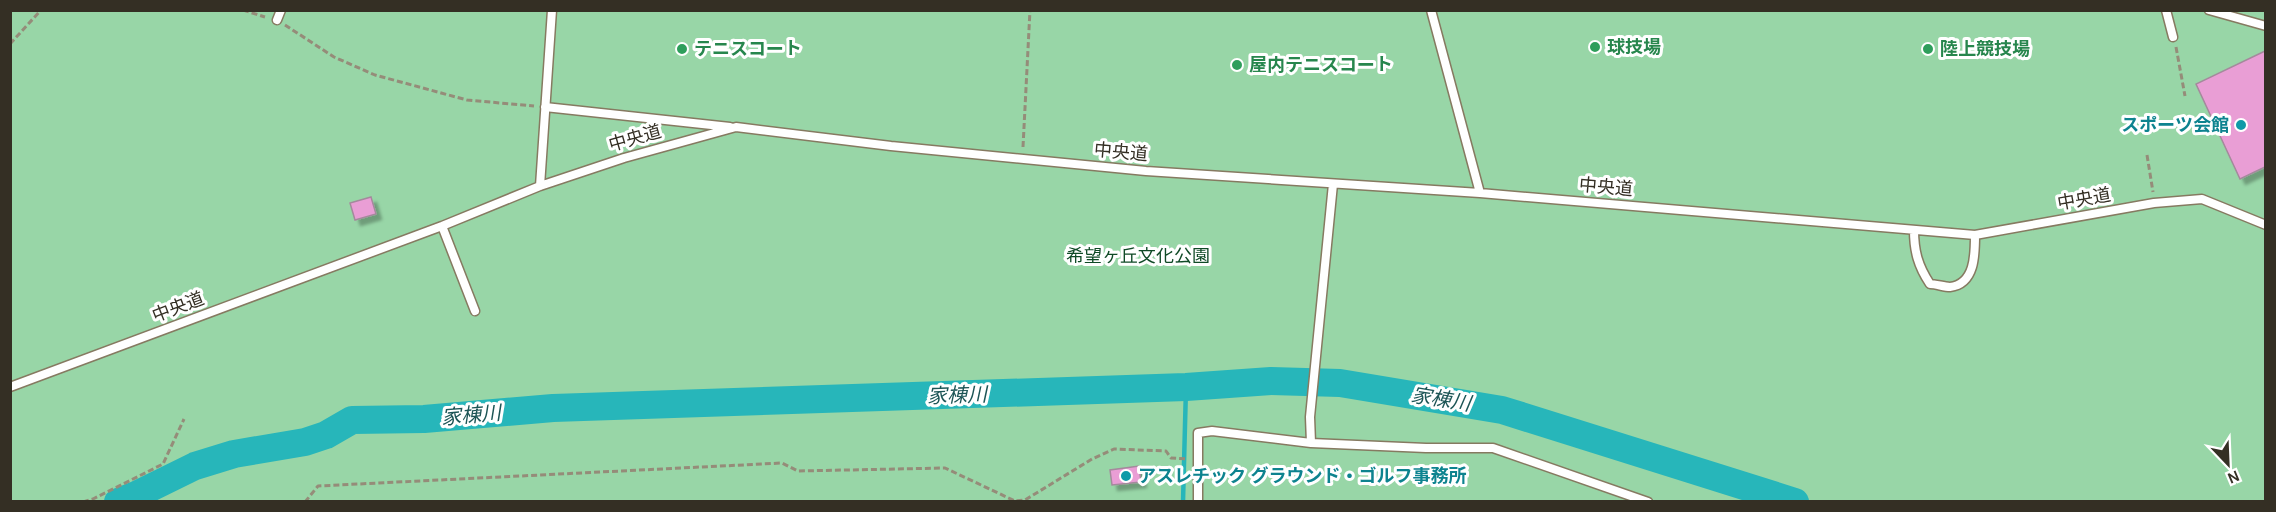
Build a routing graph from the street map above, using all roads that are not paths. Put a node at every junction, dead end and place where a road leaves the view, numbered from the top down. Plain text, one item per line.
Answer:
1 (281, 10) edge
2 (552, 10) edge
3 (1431, 10) edge
4 (2166, 10) edge
5 (2209, 10) edge
6 (277, 20) road end
7 (2265, 26) edge
8 (2173, 37) road end
9 (545, 107) junction
10 (736, 128) junction
11 (1333, 184) junction
12 (540, 186) junction
13 (1480, 193) junction
14 (2265, 225) edge
15 (442, 226) junction
16 (1914, 230) junction
17 (1976, 236) junction
18 (475, 311) dead end
19 (10, 387) edge
20 (1311, 443) junction
21 (1198, 501) edge
22 (1648, 501) edge

1 - 6 lane
2 - 9 lane
3 - 13 lane
4 - 8 lane
5 - 7 lane
9 - 10 lane
9 - 12 lane
10 - 11 lane, 中央道
10 - 12 lane, 中央道
11 - 13 lane, 中央道
11 - 20 lane
12 - 15 lane, 中央道
13 - 16 lane, 中央道
14 - 17 lane, 中央道
15 - 18 lane
15 - 19 lane, 中央道
16 - 17 lane, 中央道
16 - 17 lane
20 - 21 lane
20 - 22 lane

